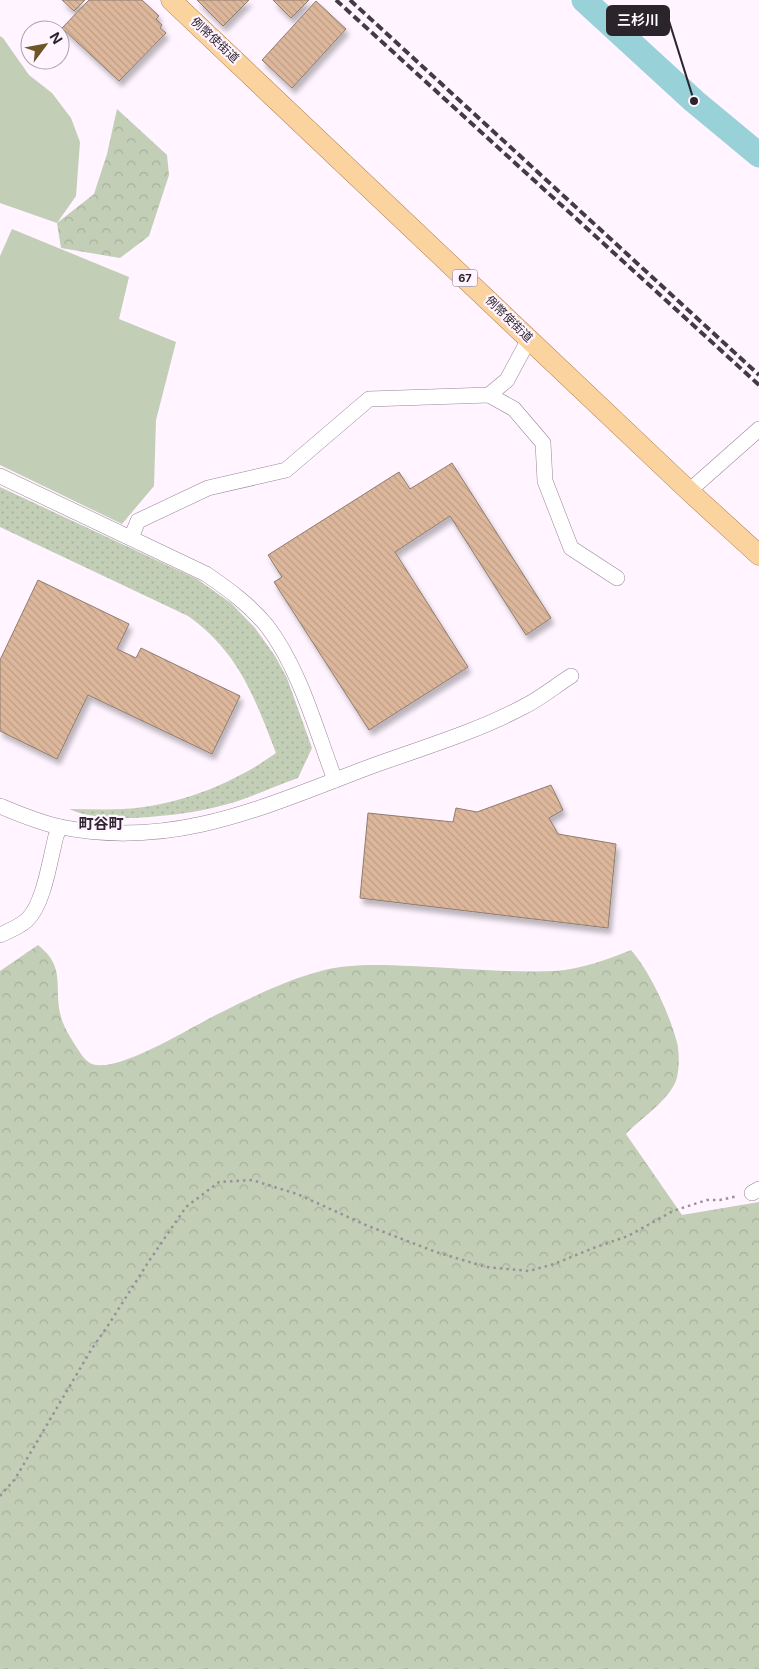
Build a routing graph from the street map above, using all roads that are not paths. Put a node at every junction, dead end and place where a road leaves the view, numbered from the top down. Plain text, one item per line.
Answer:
1 (172, 0) edge
2 (529, 338) junction
3 (489, 395) junction
4 (759, 429) edge
5 (0, 476) edge
6 (689, 491) junction
7 (131, 538) junction
8 (759, 555) edge
9 (617, 578) dead end
10 (571, 676) dead end
11 (335, 780) junction
12 (0, 806) edge
13 (60, 827) junction
14 (0, 935) edge

1 - 2 main road, 例幣使街道 / 67
2 - 3 street
2 - 6 main road, 例幣使街道 / 67
3 - 7 street
3 - 9 street
4 - 6 street
5 - 7 street
6 - 8 main road, 例幣使街道 / 67
7 - 11 street
10 - 11 street
11 - 13 street
12 - 13 street
13 - 14 street

